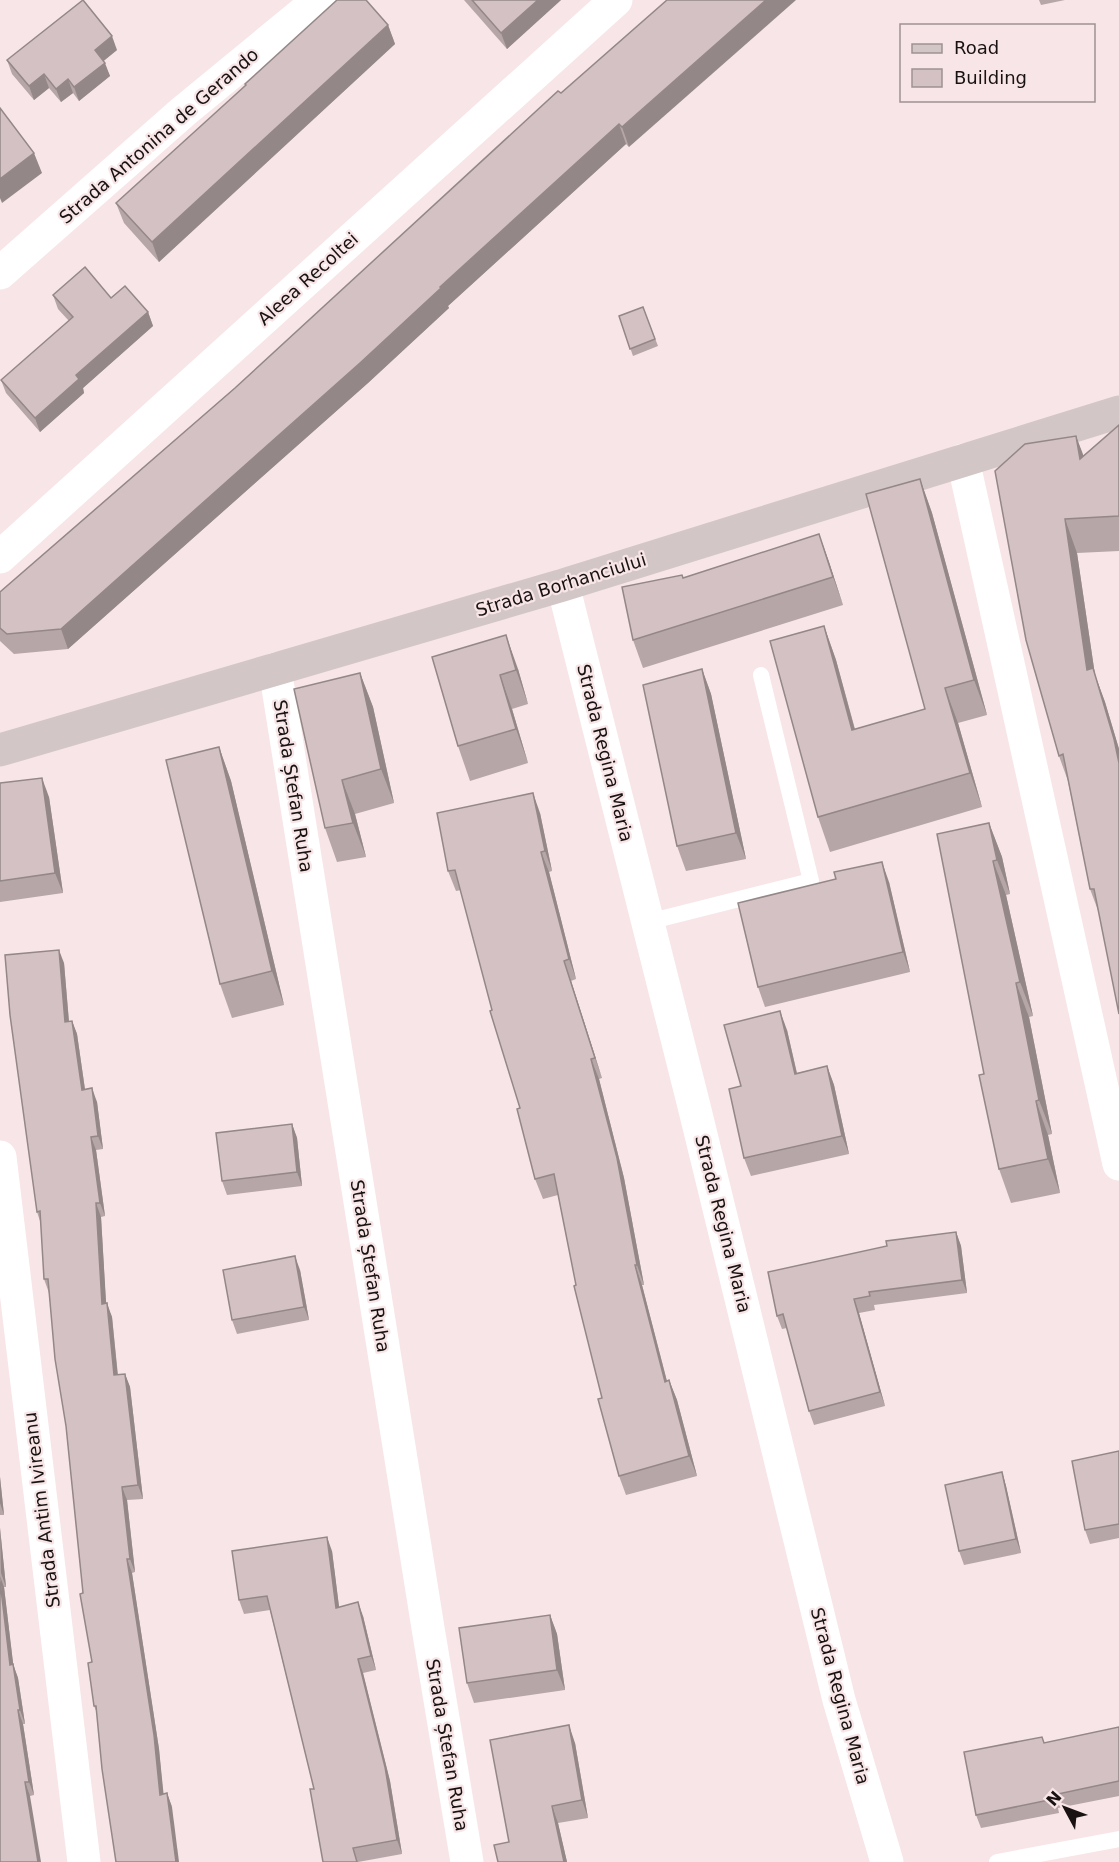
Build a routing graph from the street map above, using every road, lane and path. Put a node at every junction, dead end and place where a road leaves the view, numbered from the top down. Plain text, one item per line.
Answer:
1 (319, 0) edge
2 (616, 0) edge
3 (0, 273) edge
4 (1119, 412) edge
5 (963, 460) junction
6 (0, 557) edge
7 (563, 585) junction
8 (275, 669) junction
9 (761, 675) dead end
10 (0, 750) edge
11 (648, 922) junction
12 (0, 1157) edge
13 (1119, 1164) edge
14 (1119, 1839) edge
15 (84, 1862) edge
16 (467, 1862) edge
17 (887, 1862) edge
18 (997, 1862) edge

1 - 3 street, Strada Antonina de Gerando
2 - 6 street, Aleea Recoltei
4 - 5 main road, Strada Borhanciului
5 - 7 main road, Strada Borhanciului
5 - 13 street
7 - 8 main road, Strada Borhanciului
7 - 11 street, Strada Regina Maria
8 - 10 main road, Strada Borhanciului
8 - 16 street, Strada Ștefan Ruha
9 - 11 lane
11 - 17 street, Strada Regina Maria
12 - 15 street, Strada Antim Ivireanu
14 - 18 lane

